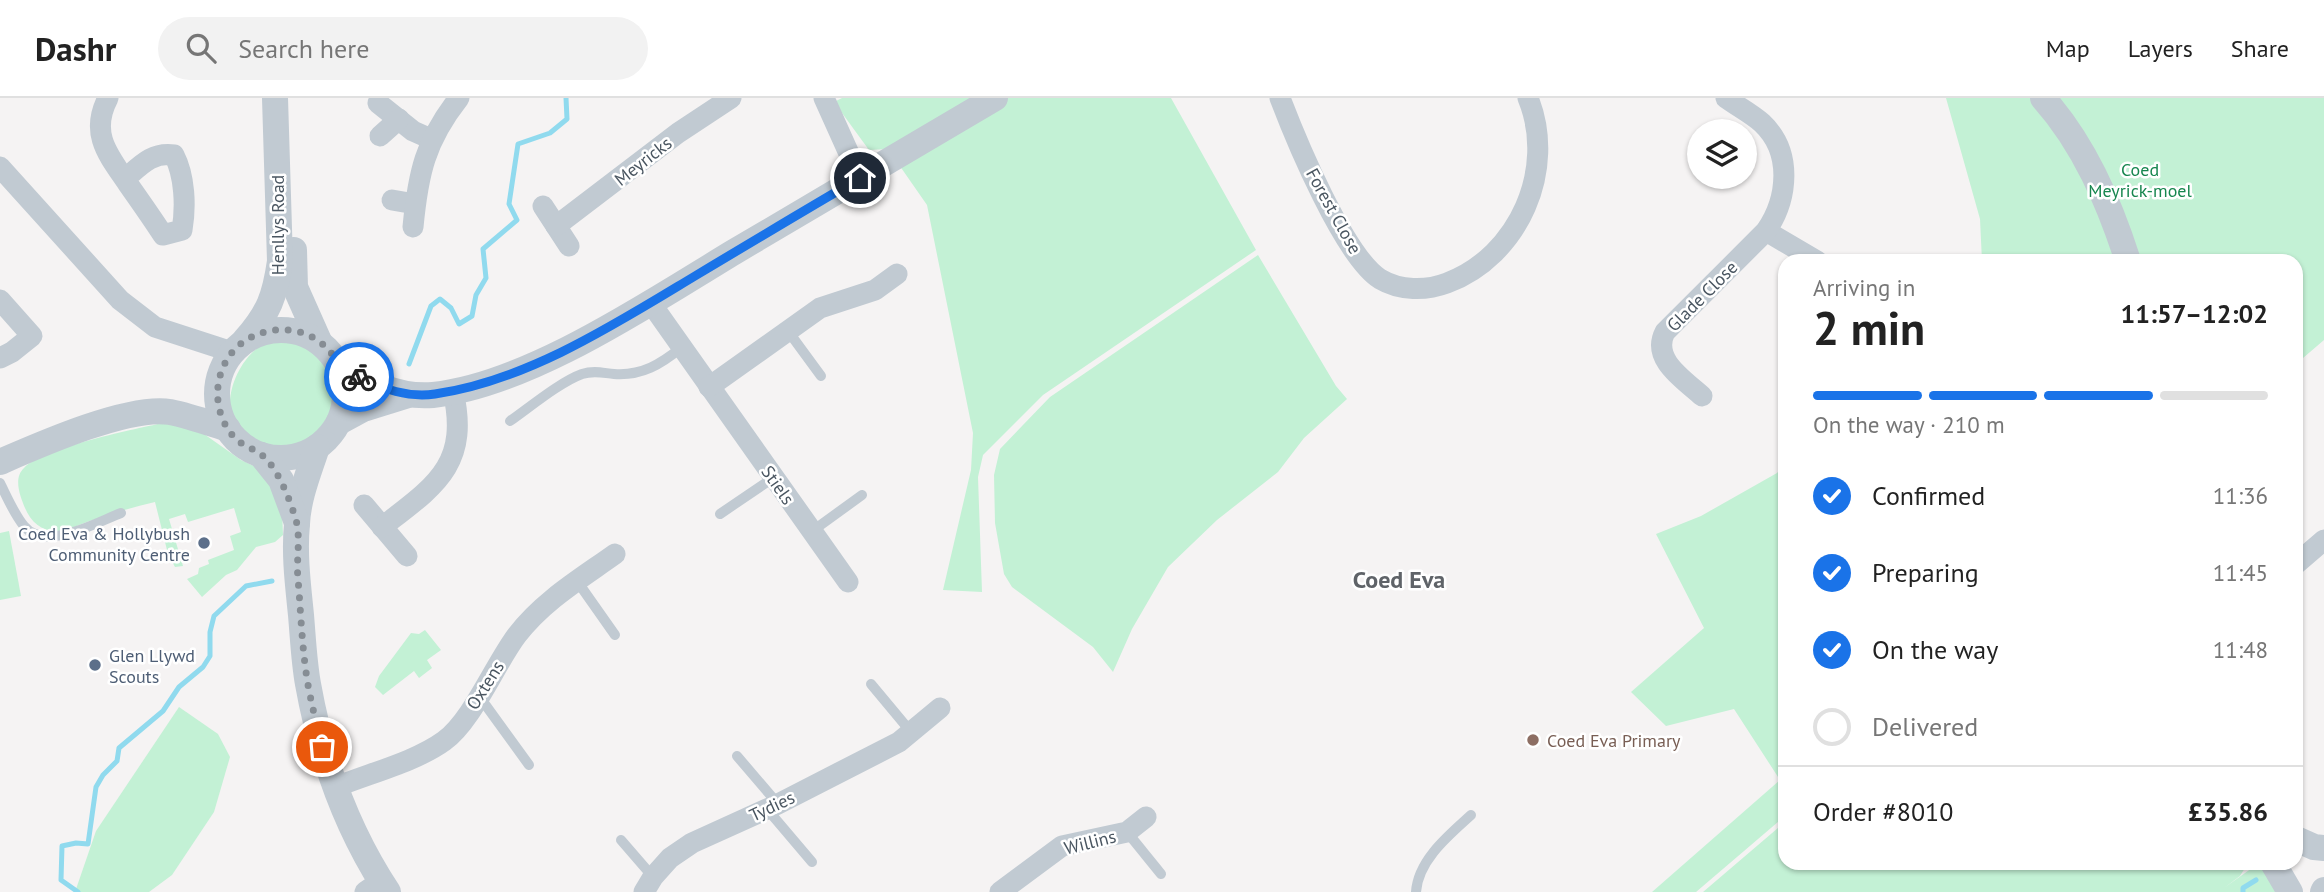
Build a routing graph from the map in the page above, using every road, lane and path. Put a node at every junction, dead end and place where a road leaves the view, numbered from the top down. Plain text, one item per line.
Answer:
1 (108, 98) edge
2 (275, 98) edge
3 (289, 98) edge
4 (458, 98) edge
5 (731, 98) edge
6 (824, 98) edge
7 (995, 98) edge
8 (1280, 98) edge
9 (1528, 98) edge
10 (1726, 98) edge
11 (2043, 98) edge
12 (374, 101) edge
13 (399, 119) junction
14 (380, 135) dead end
15 (431, 139) junction
16 (0, 167) edge
17 (860, 178) junction
18 (125, 179) dead end
19 (392, 200) dead end
20 (415, 204) junction
21 (543, 206) dead end
22 (556, 226) junction
23 (413, 227) dead end
24 (1766, 231) junction
25 (569, 246) dead end
26 (1805, 254) edge
27 (2125, 254) edge
28 (897, 274) dead end
29 (0, 300) edge
30 (650, 302) junction
31 (788, 331) junction
32 (318, 341) junction
33 (238, 347) junction
34 (682, 347) junction
35 (0, 358) edge
36 (339, 365) junction
37 (821, 376) dead end
38 (218, 382) junction
39 (709, 387) junction
40 (453, 391) junction
41 (408, 395) junction
42 (1702, 396) dead end
43 (168, 412) junction
44 (510, 421) dead end
45 (339, 422) junction
46 (228, 429) junction
47 (317, 447) junction
48 (261, 455) junction
49 (0, 462) edge
50 (773, 478) junction
51 (0, 483) edge
52 (862, 495) dead end
53 (364, 505) dead end
54 (121, 513) dead end
55 (720, 514) dead end
56 (297, 523) junction
57 (382, 527) junction
58 (811, 532) junction
59 (2324, 540) edge
60 (615, 554) dead end
61 (407, 556) dead end
62 (2303, 558) edge
63 (577, 581) junction
64 (848, 582) dead end
65 (615, 635) dead end
66 (871, 684) dead end
67 (479, 696) junction
68 (940, 708) dead end
69 (911, 732) junction
70 (737, 756) dead end
71 (529, 765) dead end
72 (336, 787) junction
73 (772, 806) junction
74 (1471, 815) dead end
75 (1146, 817) dead end
76 (1127, 832) junction
77 (621, 840) dead end
78 (2303, 842) edge
79 (2324, 848) edge
80 (812, 862) dead end
81 (2277, 870) edge
82 (1161, 874) dead end
83 (649, 884) edge
84 (378, 888) edge
85 (1000, 892) edge
86 (1416, 892) edge
87 (2290, 892) edge

1 - 18 street
2 - 33 street, Henllys Road
3 - 32 street, Henllys Road
4 - 15 street
5 - 22 street, Meyricks
6 - 17 street
7 - 17 street
8 - 9 street, Forest Close
10 - 24 street, Glade Close
11 - 27 street
12 - 13 street
13 - 14 street
13 - 15 street
15 - 20 street
16 - 33 street
17 - 30 street
19 - 20 street
20 - 23 street
21 - 22 street
22 - 25 street
24 - 26 street
24 - 42 street, Glade Close
28 - 31 street
29 - 35 street
30 - 34 street, Stiels
30 - 40 street
31 - 37 lane
31 - 39 street
32 - 33 street
32 - 36 street
33 - 38 street
34 - 39 street, Stiels
34 - 44 lane
36 - 41 street
36 - 45 street
38 - 43 street
38 - 46 street
39 - 50 street, Stiels
40 - 41 street
40 - 57 street
41 - 45 street
43 - 46 street
43 - 49 street
45 - 47 street
46 - 48 street
47 - 48 street
47 - 56 street
48 - 56 street
50 - 55 lane
50 - 58 street, Stiels
51 - 54 lane
52 - 58 lane
53 - 57 street
56 - 72 street
57 - 61 street
58 - 64 street, Stiels
59 - 62 street
60 - 63 street, Oxtens
63 - 65 lane
63 - 67 street, Oxtens
66 - 69 lane
67 - 71 lane
67 - 72 street, Oxtens
68 - 69 street, Tydies
69 - 73 street, Tydies
70 - 73 lane
72 - 84 street
73 - 80 lane
73 - 83 street, Tydies
74 - 86 lane
75 - 76 street, Willins
76 - 82 lane
76 - 85 street, Willins
77 - 83 lane
78 - 79 street
81 - 87 street

